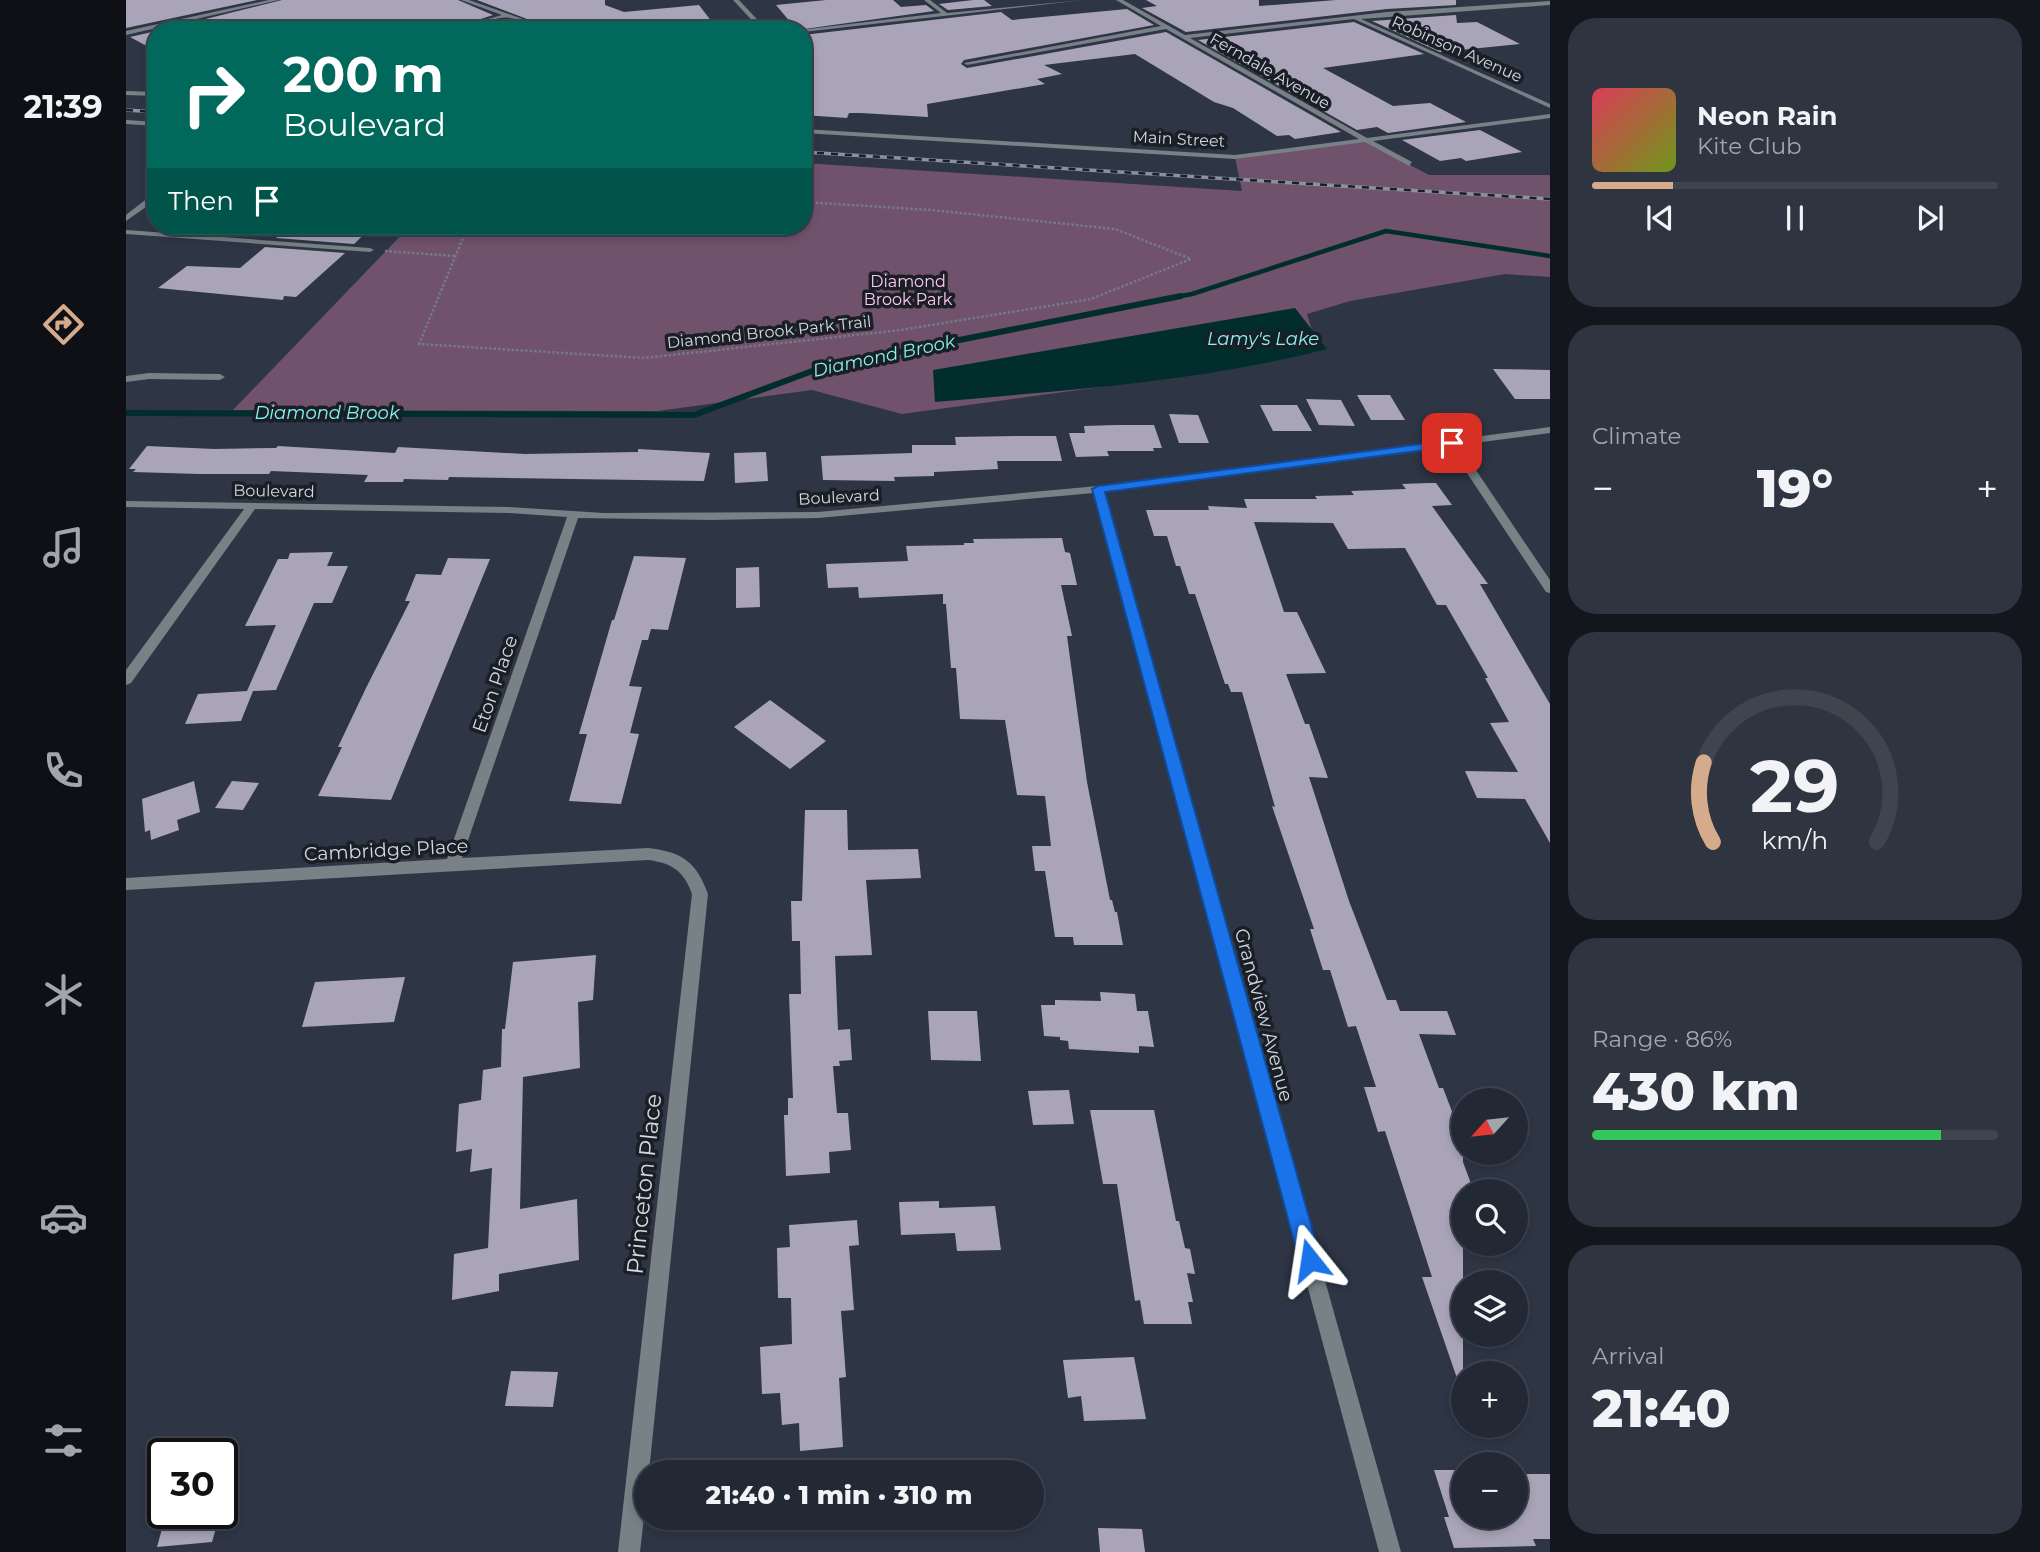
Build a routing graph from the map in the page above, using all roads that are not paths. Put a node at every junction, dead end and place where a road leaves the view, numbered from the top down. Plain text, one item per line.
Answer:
1 (276, 0) edge
2 (464, 0) edge
3 (736, 0) edge
4 (927, 0) edge
5 (1080, 0) edge
6 (1119, 0) edge
7 (1550, 3) edge
8 (510, 15) junction
9 (946, 15) junction
10 (1353, 17) junction
11 (181, 21) edge
12 (487, 21) edge
13 (526, 21) edge
14 (756, 21) edge
15 (1167, 27) junction
16 (147, 28) edge
17 (812, 29) edge
18 (126, 33) edge
19 (1183, 37) junction
20 (967, 63) dead end
21 (126, 93) edge
22 (147, 94) edge
23 (1550, 106) edge
24 (1550, 116) edge
25 (126, 122) edge
26 (147, 123) edge
27 (812, 132) edge
28 (1363, 140) junction
29 (1409, 164) dead end
30 (147, 203) edge
31 (126, 219) edge
32 (126, 232) edge
33 (147, 234) edge
34 (167, 235) edge
35 (370, 250) road end
36 (220, 377) dead end
37 (126, 379) edge
38 (1550, 430) edge
39 (1452, 443) junction
40 (1098, 489) junction
41 (126, 504) edge
42 (251, 506) junction
43 (574, 514) junction
44 (1550, 589) edge
45 (126, 680) edge
46 (648, 854) joint
47 (453, 865) junction
48 (126, 884) edge
49 (629, 1552) edge
50 (1390, 1552) edge

1 - 11 street
2 - 8 street
3 - 14 street
4 - 9 street
5 - 9 street
6 - 15 street, Ferndale Avenue
7 - 10 street
8 - 12 street
8 - 13 street
9 - 17 street
10 - 19 street
10 - 23 street, Robinson Avenue
15 - 19 street, Ferndale Avenue
15 - 20 street
16 - 18 street
19 - 28 street, Ferndale Avenue
21 - 22 street
24 - 28 street, Main Street
25 - 26 street
27 - 28 street, Main Street
28 - 29 street, Ferndale Avenue
30 - 31 street
32 - 33 street
34 - 35 street
36 - 37 street
38 - 39 street, Boulevard
39 - 40 street, Boulevard
39 - 44 street
40 - 43 street, Boulevard
40 - 50 street, Grandview Avenue
41 - 42 street, Boulevard
42 - 43 street, Boulevard
42 - 45 street
43 - 47 street, Eton Place
46 - 47 street, Cambridge Place
46 - 49 street, Princeton Place
47 - 48 street, Cambridge Place

